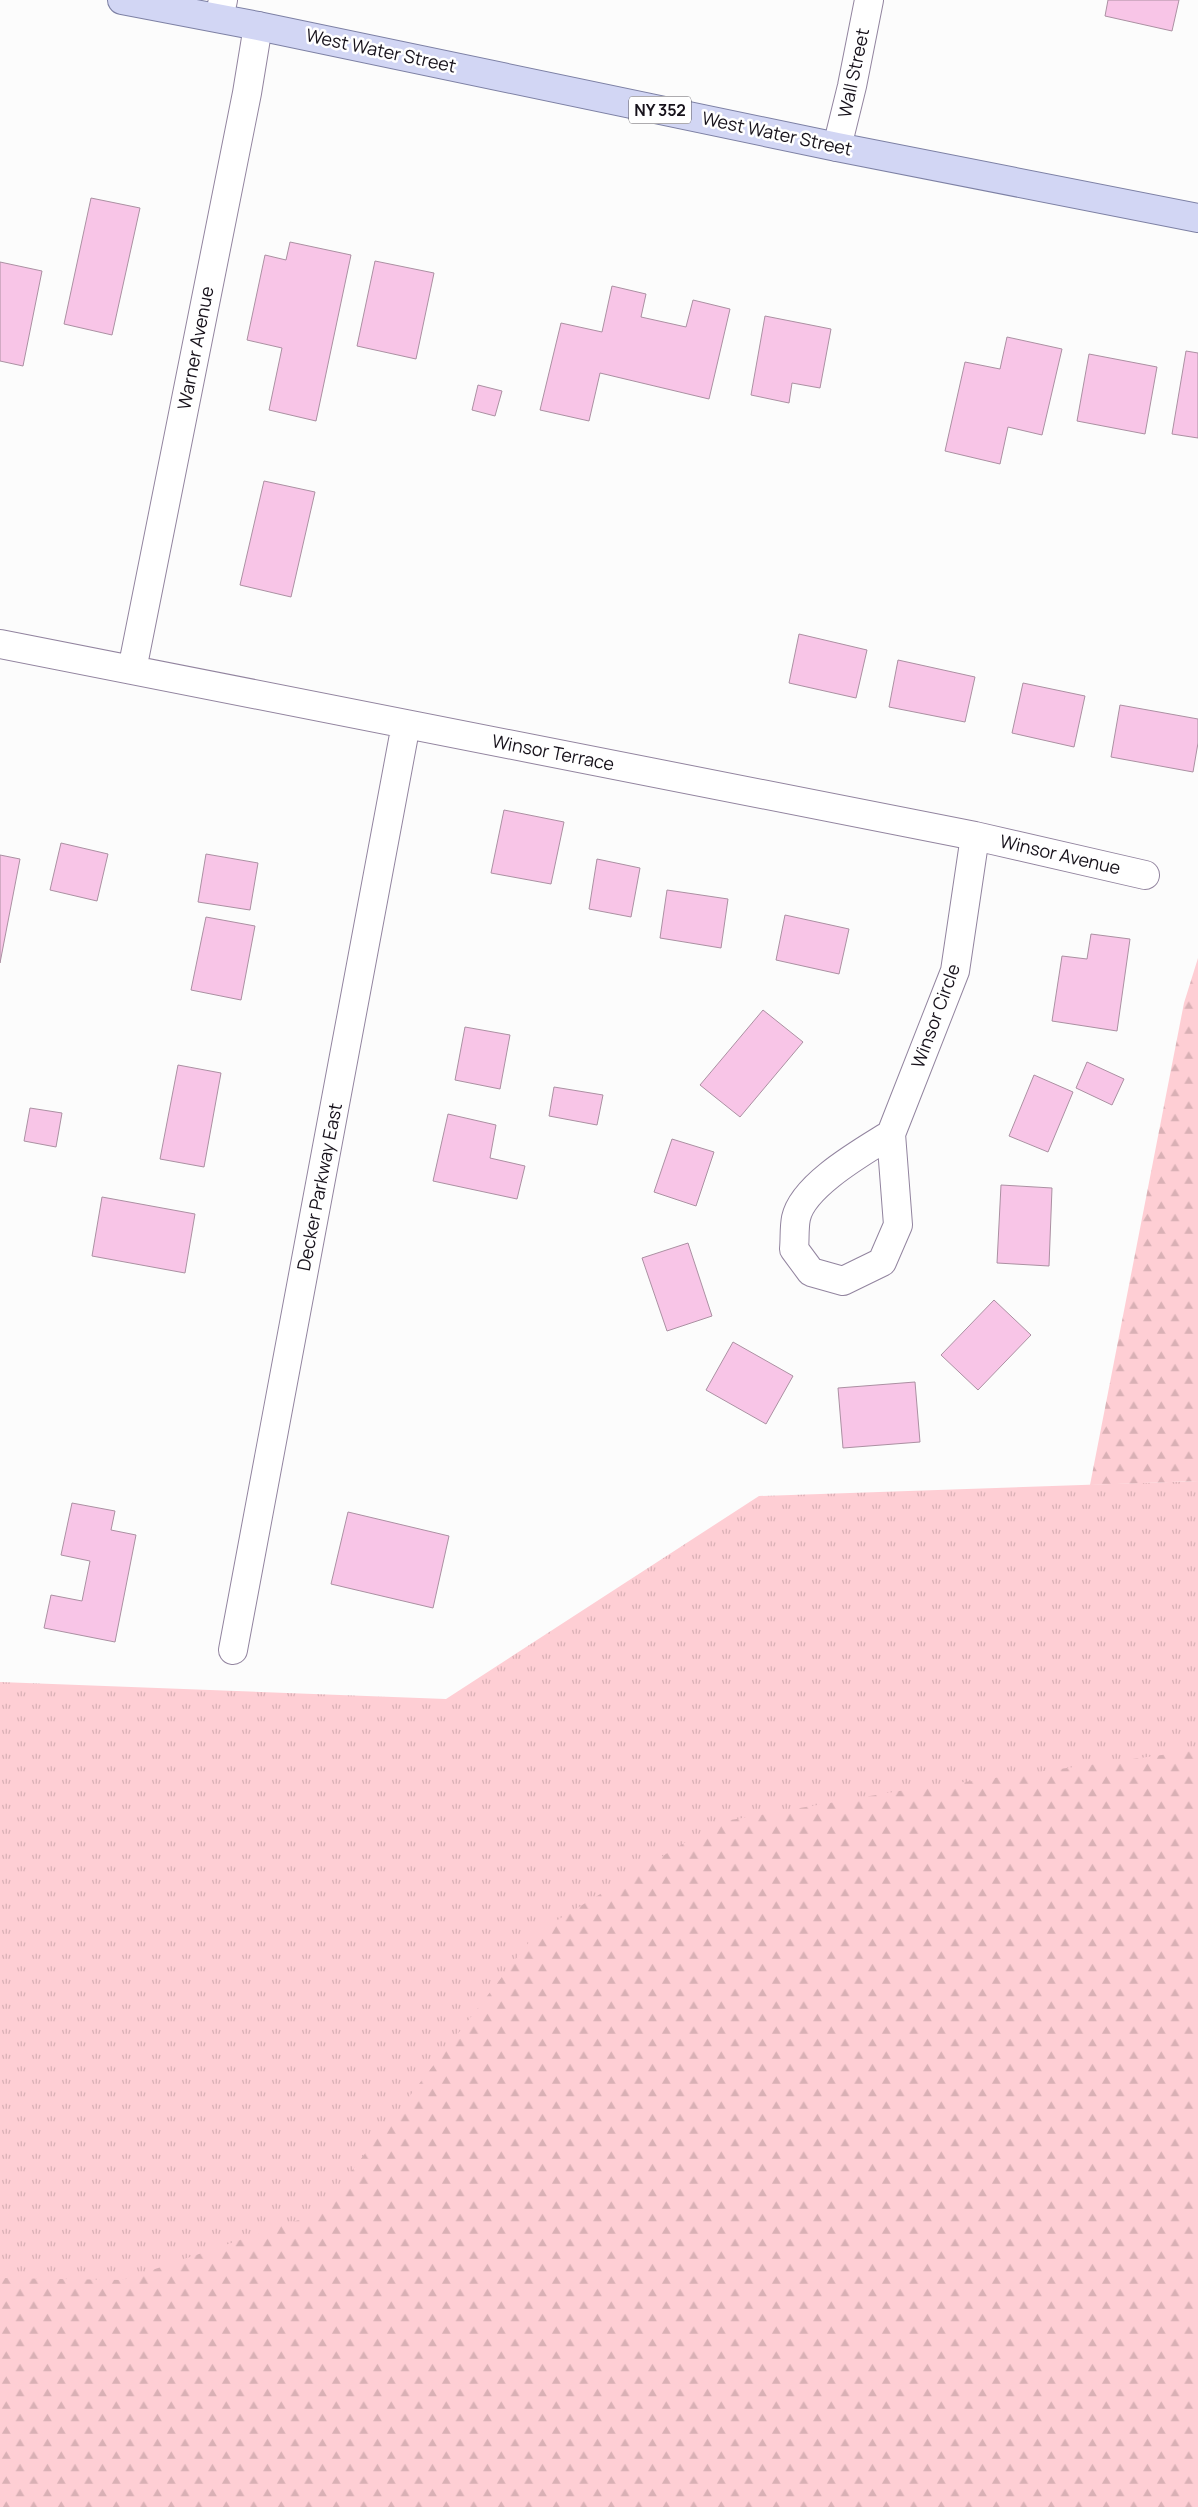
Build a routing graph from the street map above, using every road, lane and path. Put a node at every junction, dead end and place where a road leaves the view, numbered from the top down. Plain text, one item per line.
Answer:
1 (122, 0) edge
2 (869, 0) edge
3 (221, 9) edge
4 (258, 26) junction
5 (837, 147) junction
6 (1198, 218) edge
7 (0, 644) edge
8 (132, 670) junction
9 (406, 724) junction
10 (974, 836) junction
11 (1145, 875) dead end
12 (891, 1134) junction
13 (233, 1650) dead end

1 - 3 main road, West Water Street / NY 352
2 - 5 street, Wall Street
3 - 4 main road, West Water Street / NY 352
4 - 5 main road, West Water Street / NY 352
4 - 8 street, Warner Avenue
5 - 6 main road, West Water Street / NY 352
7 - 8 street, Winsor Terrace
8 - 9 street, Winsor Terrace
9 - 10 street, Winsor Terrace
9 - 13 street, Decker Parkway East
10 - 11 street, Winsor Avenue
10 - 12 street, Winsor Circle
12 - 12 street, Winsor Circle

